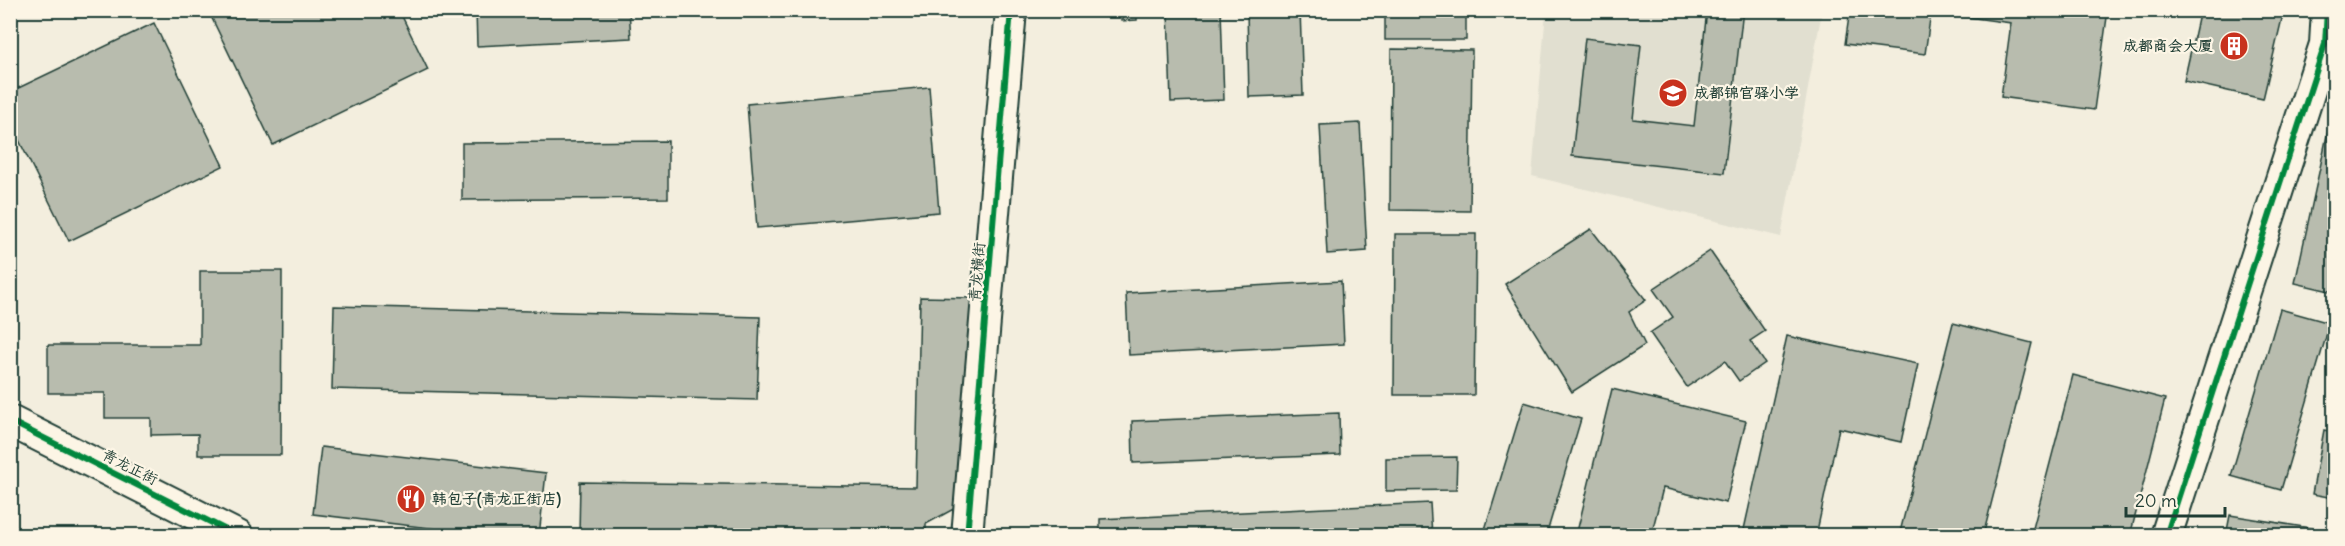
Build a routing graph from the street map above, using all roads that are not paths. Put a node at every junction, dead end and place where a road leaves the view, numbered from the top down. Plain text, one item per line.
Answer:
1 (1011, 10) edge
2 (2327, 10) edge
3 (10, 421) edge
4 (238, 536) edge
5 (967, 536) edge
6 (2166, 536) edge

1 - 5 street, 青龙横街
2 - 6 street
3 - 4 street, 青龙正街

